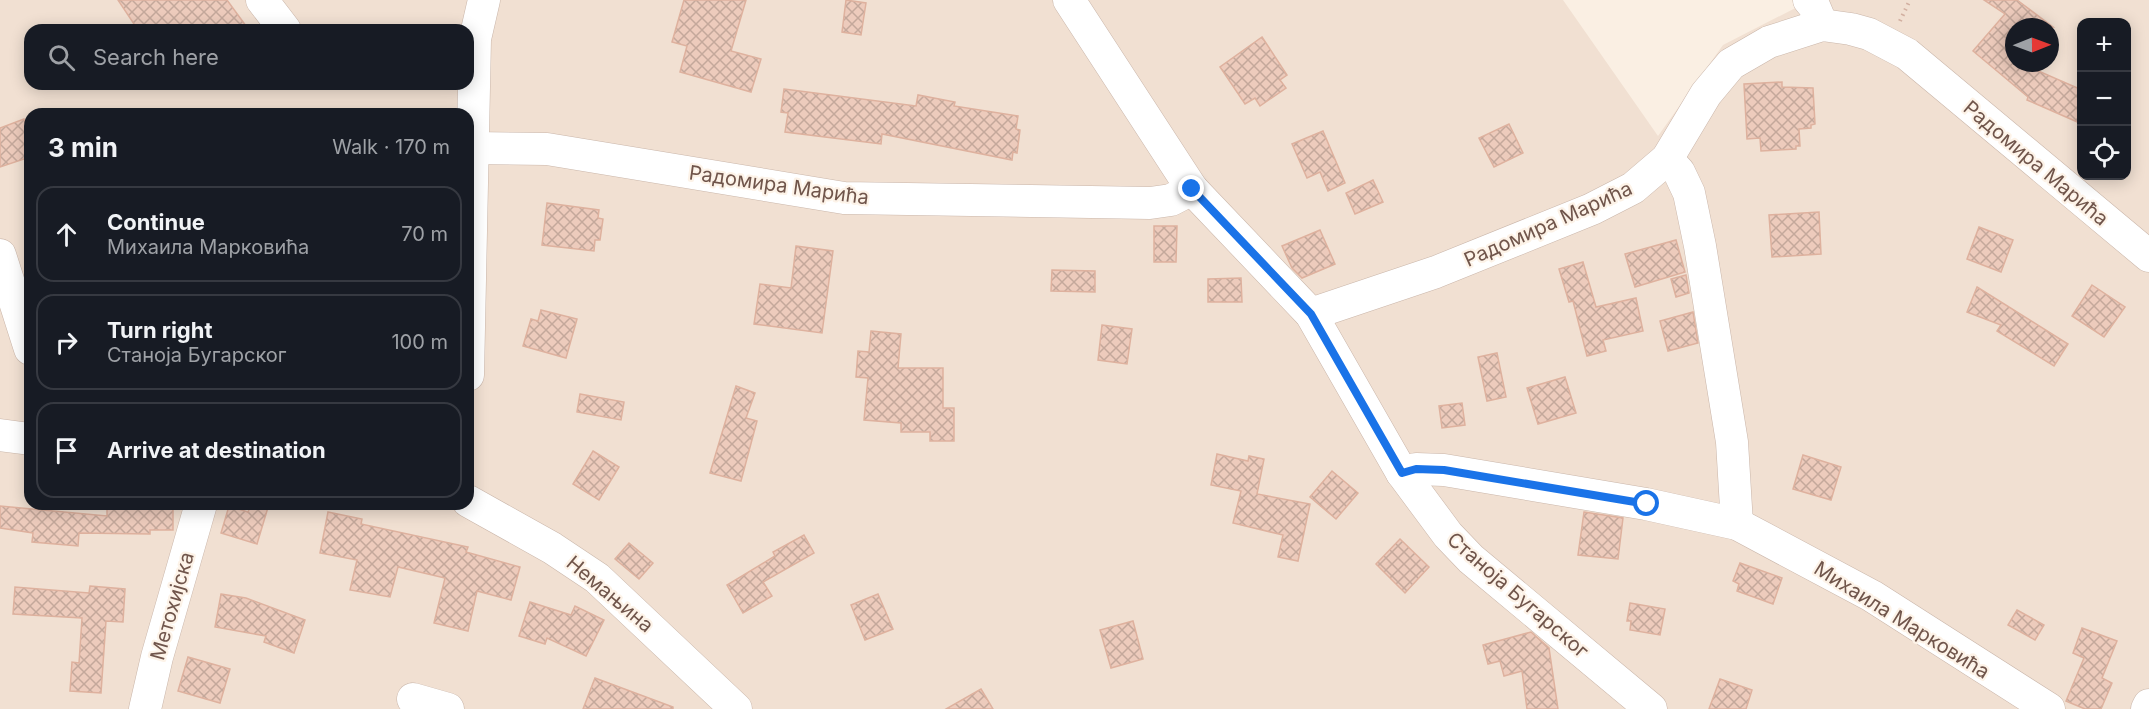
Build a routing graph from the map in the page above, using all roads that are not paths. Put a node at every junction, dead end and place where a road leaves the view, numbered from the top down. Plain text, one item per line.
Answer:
1 (262, 0) edge
2 (484, 0) edge
3 (1069, 0) edge
4 (1816, 13) edge
5 (280, 24) edge
6 (474, 32) edge
7 (472, 90) edge
8 (472, 108) edge
9 (474, 148) edge
10 (1667, 159) junction
11 (1192, 189) junction
12 (0, 255) edge
13 (2149, 256) edge
14 (1311, 314) junction
15 (24, 330) edge
16 (0, 435) edge
17 (24, 438) edge
18 (1402, 473) junction
19 (474, 504) edge
20 (199, 510) edge
21 (1737, 524) junction
22 (413, 699) dead end
23 (2149, 705) edge
24 (145, 709) edge
25 (448, 709) edge
26 (736, 709) edge
27 (1651, 709) edge
28 (2049, 709) edge
29 (2147, 709) edge

1 - 5 street
2 - 6 street
3 - 11 street, Станоја Бугарског
4 - 10 street, Радомира Марића
4 - 13 street, Радомира Марића
7 - 8 street
9 - 11 street, Радомира Марића
10 - 14 street, Радомира Марића
10 - 21 street
11 - 14 street, Станоја Бугарског
12 - 15 street
14 - 18 street, Станоја Бугарског
16 - 17 street
18 - 21 street, Михаила Марковића
18 - 27 street, Станоја Бугарског
19 - 26 street, Немањина
20 - 24 street, Метохијска
21 - 28 street, Михаила Марковића
22 - 25 street
23 - 29 street

